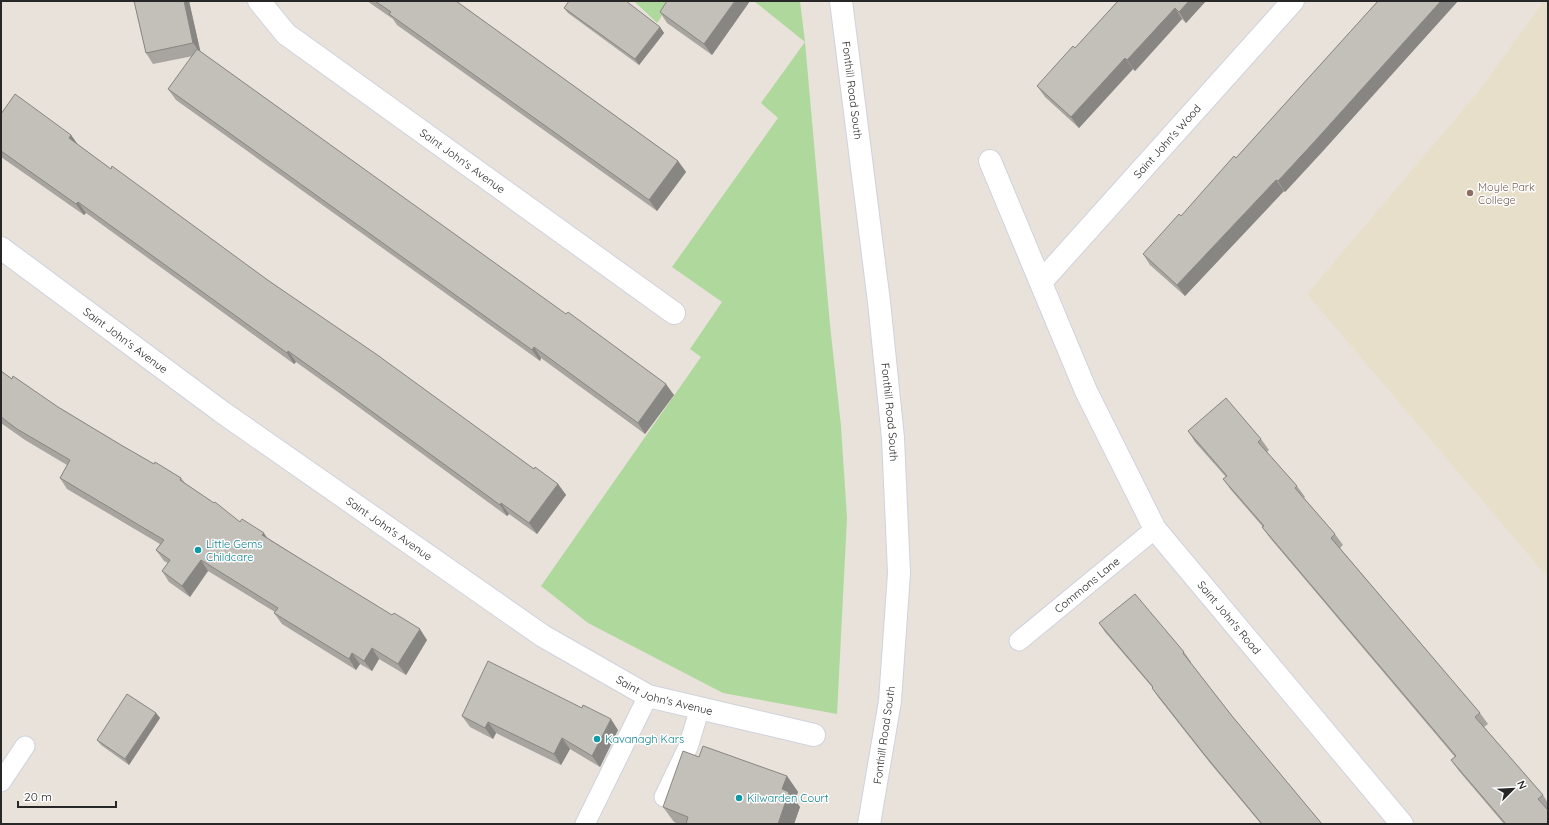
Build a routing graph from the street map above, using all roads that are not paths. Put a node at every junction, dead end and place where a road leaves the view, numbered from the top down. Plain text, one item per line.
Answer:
1 (258, 1) edge
2 (841, 1) edge
3 (1293, 1) edge
4 (990, 161) dead end
5 (1, 248) edge
6 (1041, 282) junction
7 (674, 313) dead end
8 (1155, 529) junction
9 (1019, 641) dead end
10 (648, 696) junction
11 (700, 708) junction
12 (814, 735) dead end
13 (25, 746) dead end
14 (1, 782) edge
15 (664, 796) dead end
16 (585, 824) edge
17 (870, 824) edge
18 (1402, 824) edge

1 - 7 street, Saint John's Avenue
2 - 17 street, Fonthill Road South
3 - 6 street, Saint John's Wood
4 - 6 street
5 - 10 street, Saint John's Avenue
6 - 8 street, Saint John's Road
8 - 9 lane, Commons Lane
8 - 18 street, Saint John's Road
10 - 11 street, Saint John's Avenue
10 - 16 lane
11 - 12 street, Saint John's Avenue
11 - 15 lane
13 - 14 lane

